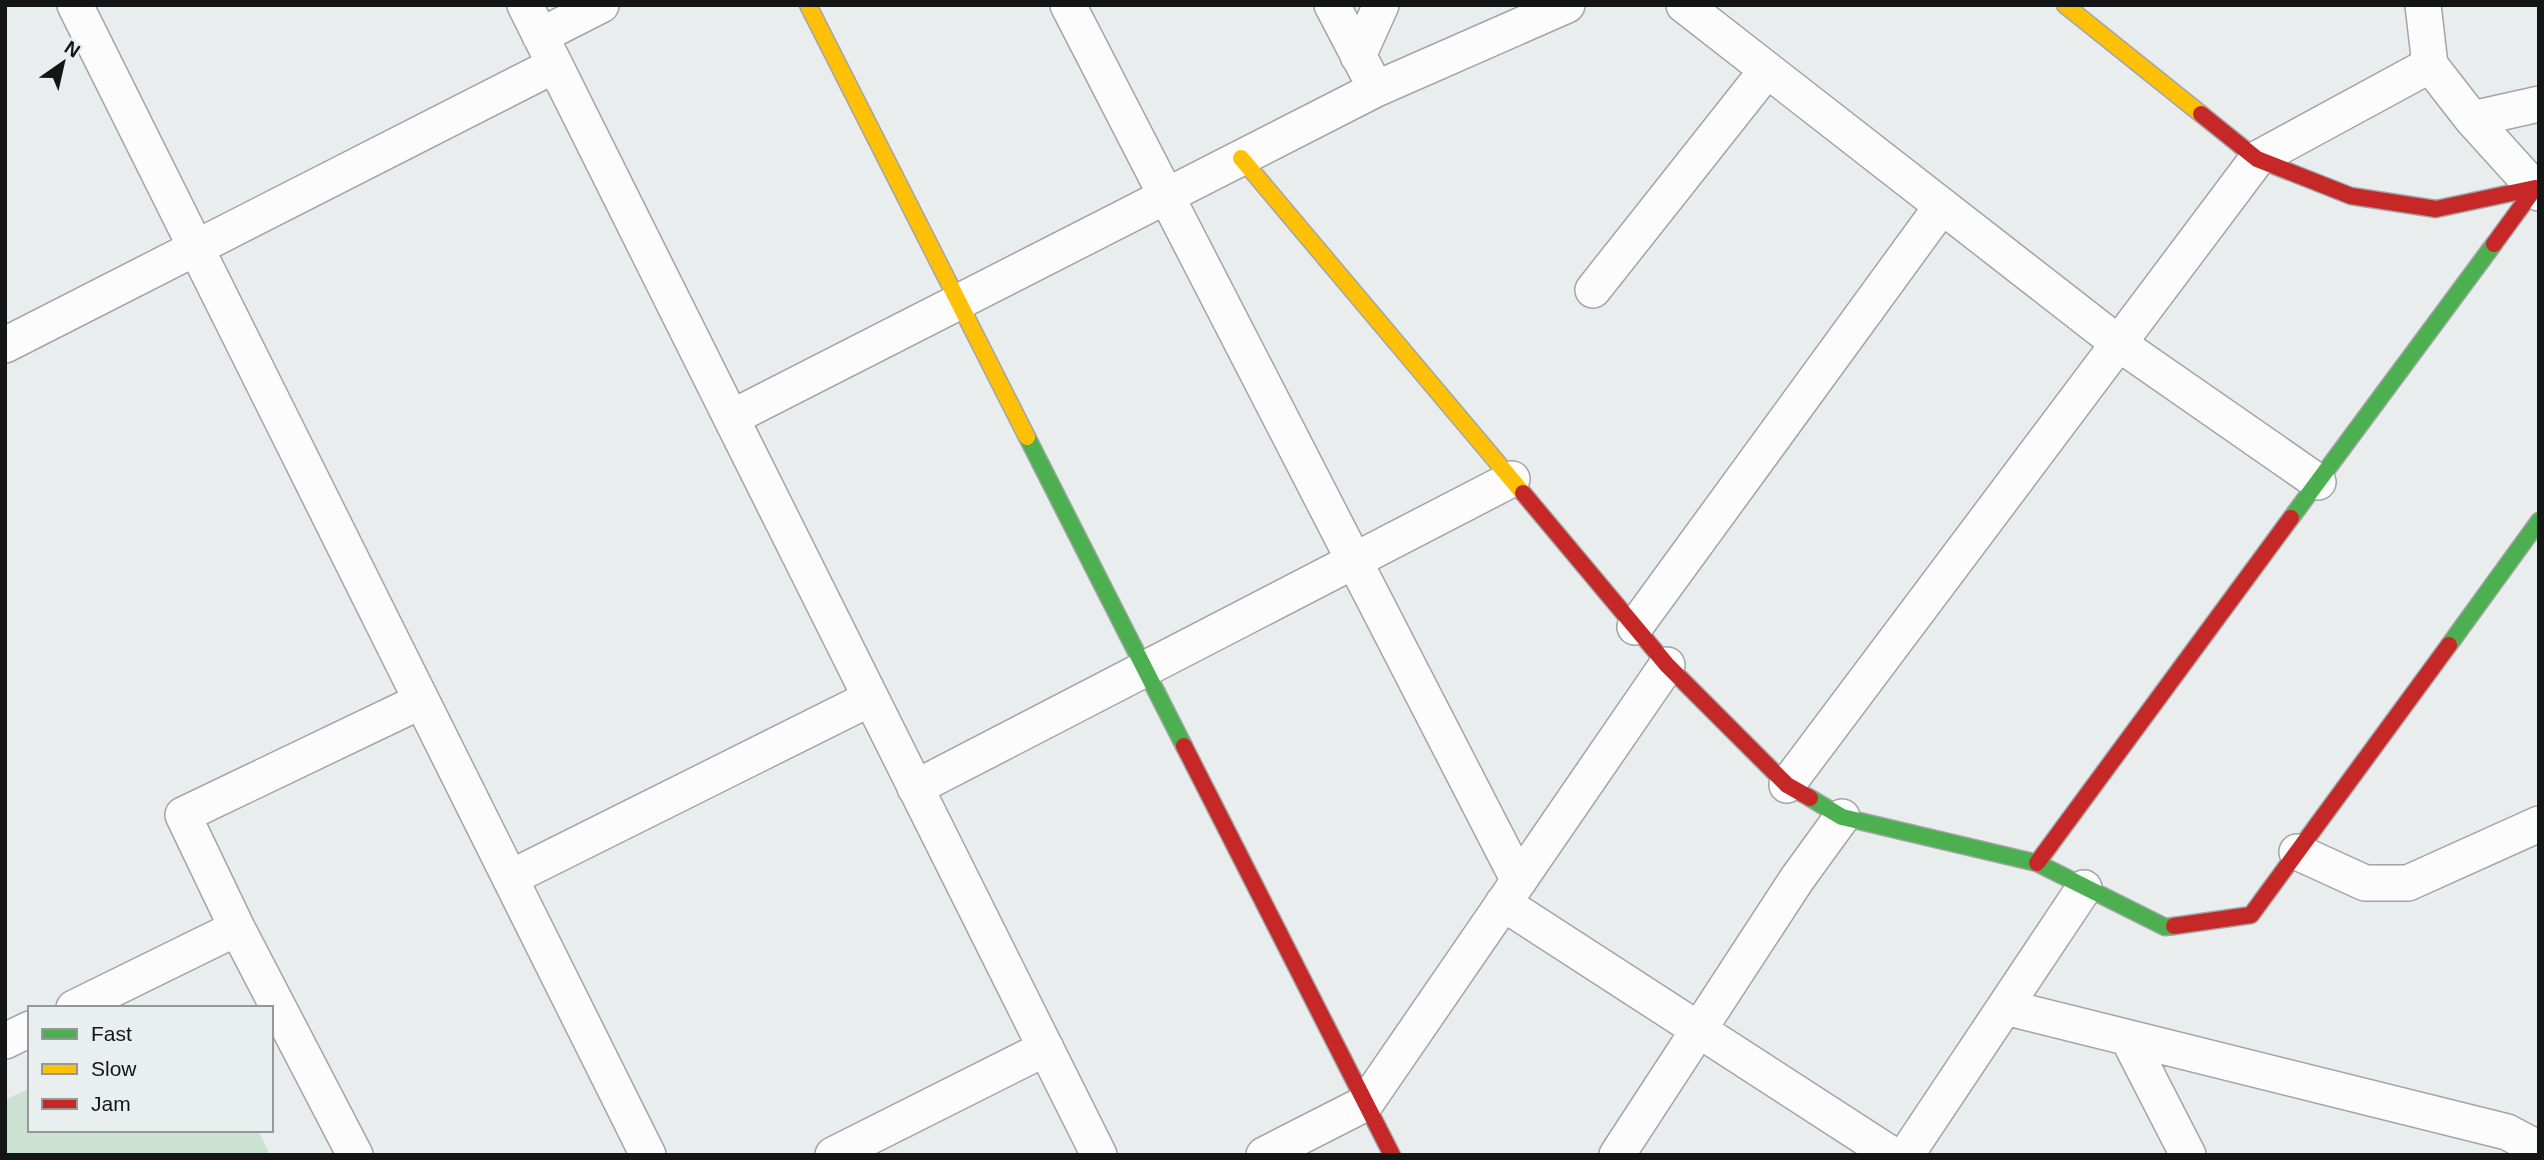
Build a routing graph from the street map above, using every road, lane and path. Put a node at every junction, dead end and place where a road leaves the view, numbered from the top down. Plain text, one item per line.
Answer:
1 (75, 5) edge
2 (525, 5) edge
3 (601, 5) edge
4 (808, 5) edge
5 (1068, 5) edge
6 (1332, 5) edge
7 (1381, 5) edge
8 (1567, 5) edge
9 (1684, 5) edge
10 (2066, 5) edge
11 (2423, 5) edge
12 (548, 51) junction
13 (1358, 56) junction
14 (2430, 65) junction
15 (1767, 70) junction
16 (1376, 89) junction
17 (2539, 104) edge
18 (2472, 120) junction
19 (1241, 158) junction
20 (2258, 159) junction
21 (2537, 190) edge
22 (1166, 196) junction
23 (1942, 206) junction
24 (196, 247) junction
25 (1592, 290) dead end
26 (959, 302) junction
27 (2118, 343) junction
28 (5, 345) edge
29 (731, 418) junction
30 (1512, 479) junction
31 (2318, 482) junction
32 (2539, 521) edge
33 (1353, 561) junction
34 (1635, 627) junction
35 (1667, 665) junction
36 (1146, 668) junction
37 (871, 698) junction
38 (421, 701) junction
39 (1787, 785) junction
40 (915, 788) junction
41 (1842, 817) junction
42 (2539, 824) edge
43 (2297, 852) junction
44 (2037, 863) junction
45 (510, 878) junction
46 (2084, 888) junction
47 (1511, 892) junction
48 (237, 928) junction
49 (78, 1006) edge
50 (2005, 1007) junction
51 (28, 1030) edge
52 (1699, 1030) junction
53 (2128, 1038) junction
54 (5, 1041) edge
55 (1046, 1048) junction
56 (1366, 1103) junction
57 (2539, 1149) edge
58 (1904, 1154) edge
59 (355, 1155) edge
60 (648, 1155) edge
61 (833, 1155) edge
62 (1099, 1155) edge
63 (1264, 1155) edge
64 (1392, 1155) edge
65 (1617, 1155) edge
66 (2188, 1155) edge

1 - 24 street
2 - 12 street
3 - 12 street
4 - 26 street
5 - 22 street
6 - 13 street
7 - 13 street
8 - 16 street
9 - 15 street
10 - 20 street
11 - 14 street
12 - 24 street
12 - 29 street
13 - 16 street
14 - 18 street
14 - 20 street
15 - 23 street
15 - 25 street
16 - 19 street
17 - 18 street
18 - 21 street
19 - 22 street
19 - 30 street
20 - 21 street
20 - 27 street
21 - 31 street
22 - 26 street
22 - 33 street
23 - 27 street
23 - 34 street
24 - 28 street
24 - 38 street
26 - 29 street
26 - 36 street
27 - 31 street
27 - 39 street
29 - 37 street
30 - 33 street
30 - 34 street
31 - 44 street
32 - 43 street
33 - 36 street
33 - 47 street
34 - 35 street
35 - 39 street
35 - 47 street
36 - 40 street
36 - 56 street
37 - 40 street
37 - 45 street
38 - 45 street
38 - 48 street
39 - 41 street
40 - 55 street
41 - 44 street
41 - 52 street
42 - 43 street
43 - 46 street
44 - 46 street
45 - 60 street
46 - 50 street
47 - 52 street
47 - 56 street
48 - 49 street
48 - 59 street
50 - 53 street
50 - 58 street
51 - 54 street
52 - 58 street
52 - 65 street
53 - 57 street
53 - 66 street
55 - 61 street
55 - 62 street
56 - 63 street
56 - 64 street

